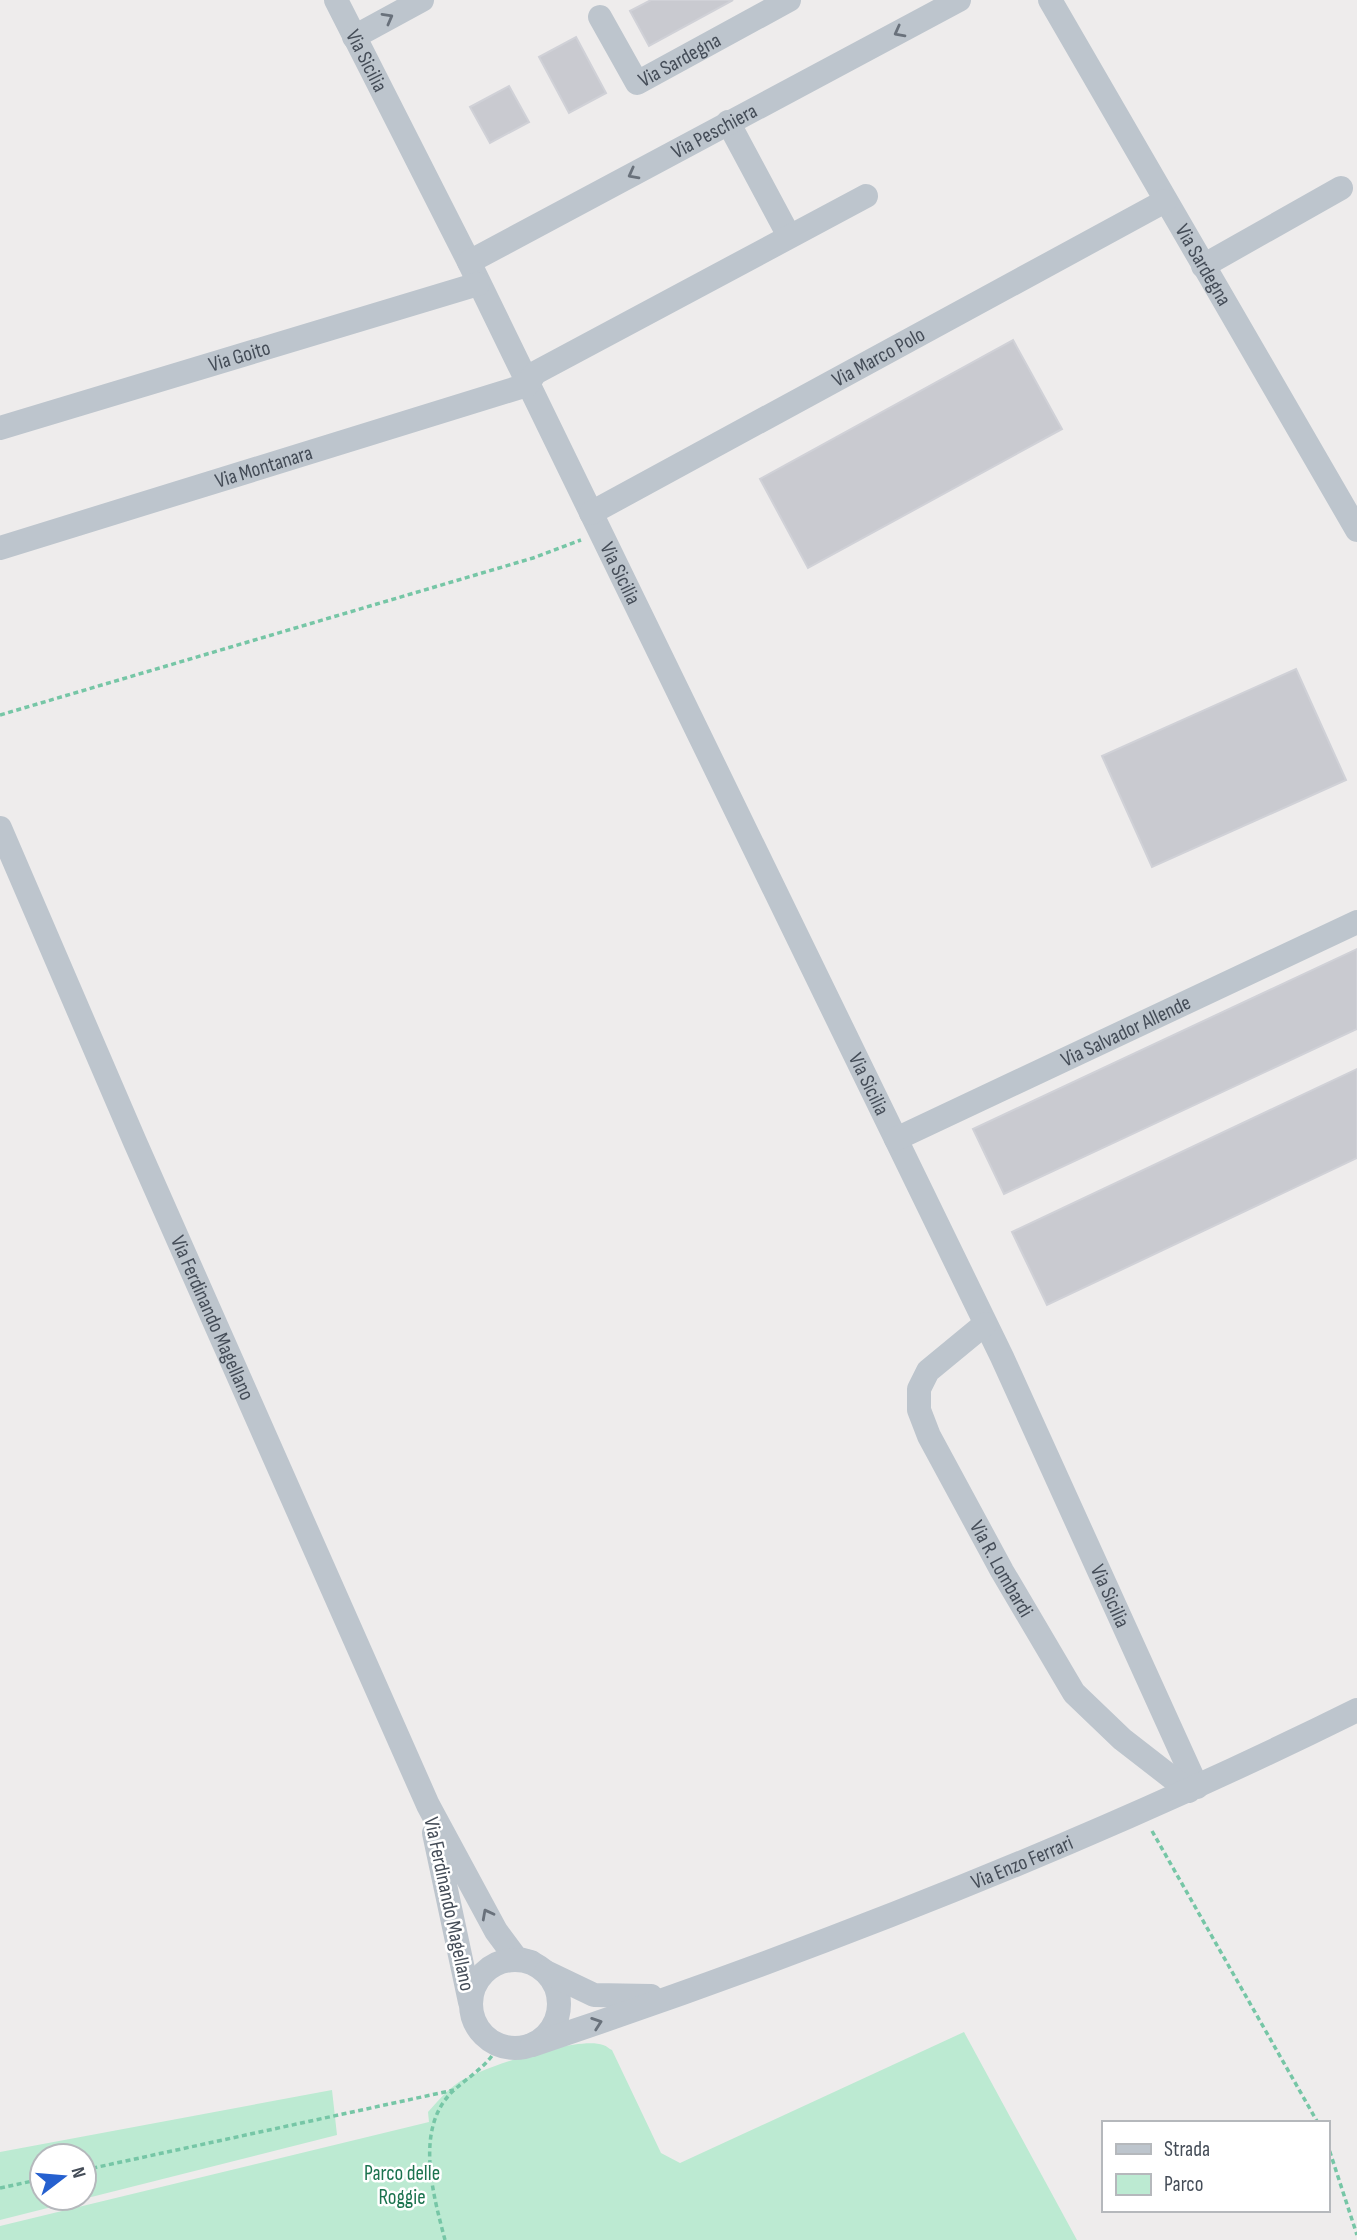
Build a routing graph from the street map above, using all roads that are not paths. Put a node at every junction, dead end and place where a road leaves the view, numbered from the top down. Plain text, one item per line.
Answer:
1 (336, 0) edge
2 (422, 0) edge
3 (789, 0) edge
4 (959, 0) edge
5 (1050, 0) edge
6 (600, 17) dead end
7 (354, 37) junction
8 (728, 122) junction
9 (1341, 188) dead end
10 (866, 196) dead end
11 (1165, 201) junction
12 (789, 236) junction
13 (1203, 266) junction
14 (474, 273) junction
15 (527, 386) junction
16 (0, 428) edge
17 (595, 522) junction
18 (1357, 530) edge
19 (0, 548) edge
20 (0, 828) edge
21 (1357, 922) edge
22 (896, 1139) junction
23 (985, 1324) junction
24 (1357, 1710) edge
25 (1193, 1789) junction
26 (428, 1805) junction
27 (539, 1967) junction
28 (680, 1995) junction
29 (470, 2003) junction
30 (532, 2045) junction

1 - 7 street, Via Sicilia
7 -> 2 street
3 - 6 street, Via Sardegna
4 -> 8 street, Via Peschiera
5 - 11 street, Via Sardegna
7 - 14 street, Via Sicilia
8 - 12 street
8 -> 14 street, Via Peschiera
9 - 13 street
10 - 12 street
11 - 13 street, Via Sardegna
11 - 17 street, Via Marco Polo
12 - 15 street
13 - 18 street, Via Sardegna
14 - 15 street, Via Sicilia
14 - 16 street, Via Goito
15 - 17 street, Via Sicilia
15 - 19 street, Via Montanara
17 - 22 street, Via Sicilia
20 - 26 street, Via Ferdinando Magellano
21 - 22 street, Via Salvador Allende
22 - 23 street, Via Sicilia
23 - 25 street, Via Sicilia
23 - 25 street, Via R. Lombardi
24 - 25 street, Via Enzo Ferrari
25 - 28 street, Via Enzo Ferrari
27 -> 26 street, Via Ferdinando Magellano
26 - 29 street, Via Ferdinando Magellano
27 - 28 street, Via Enzo Ferrari
27 - 29 street
27 - 30 street
30 -> 28 street, Via Enzo Ferrari
29 - 30 street

